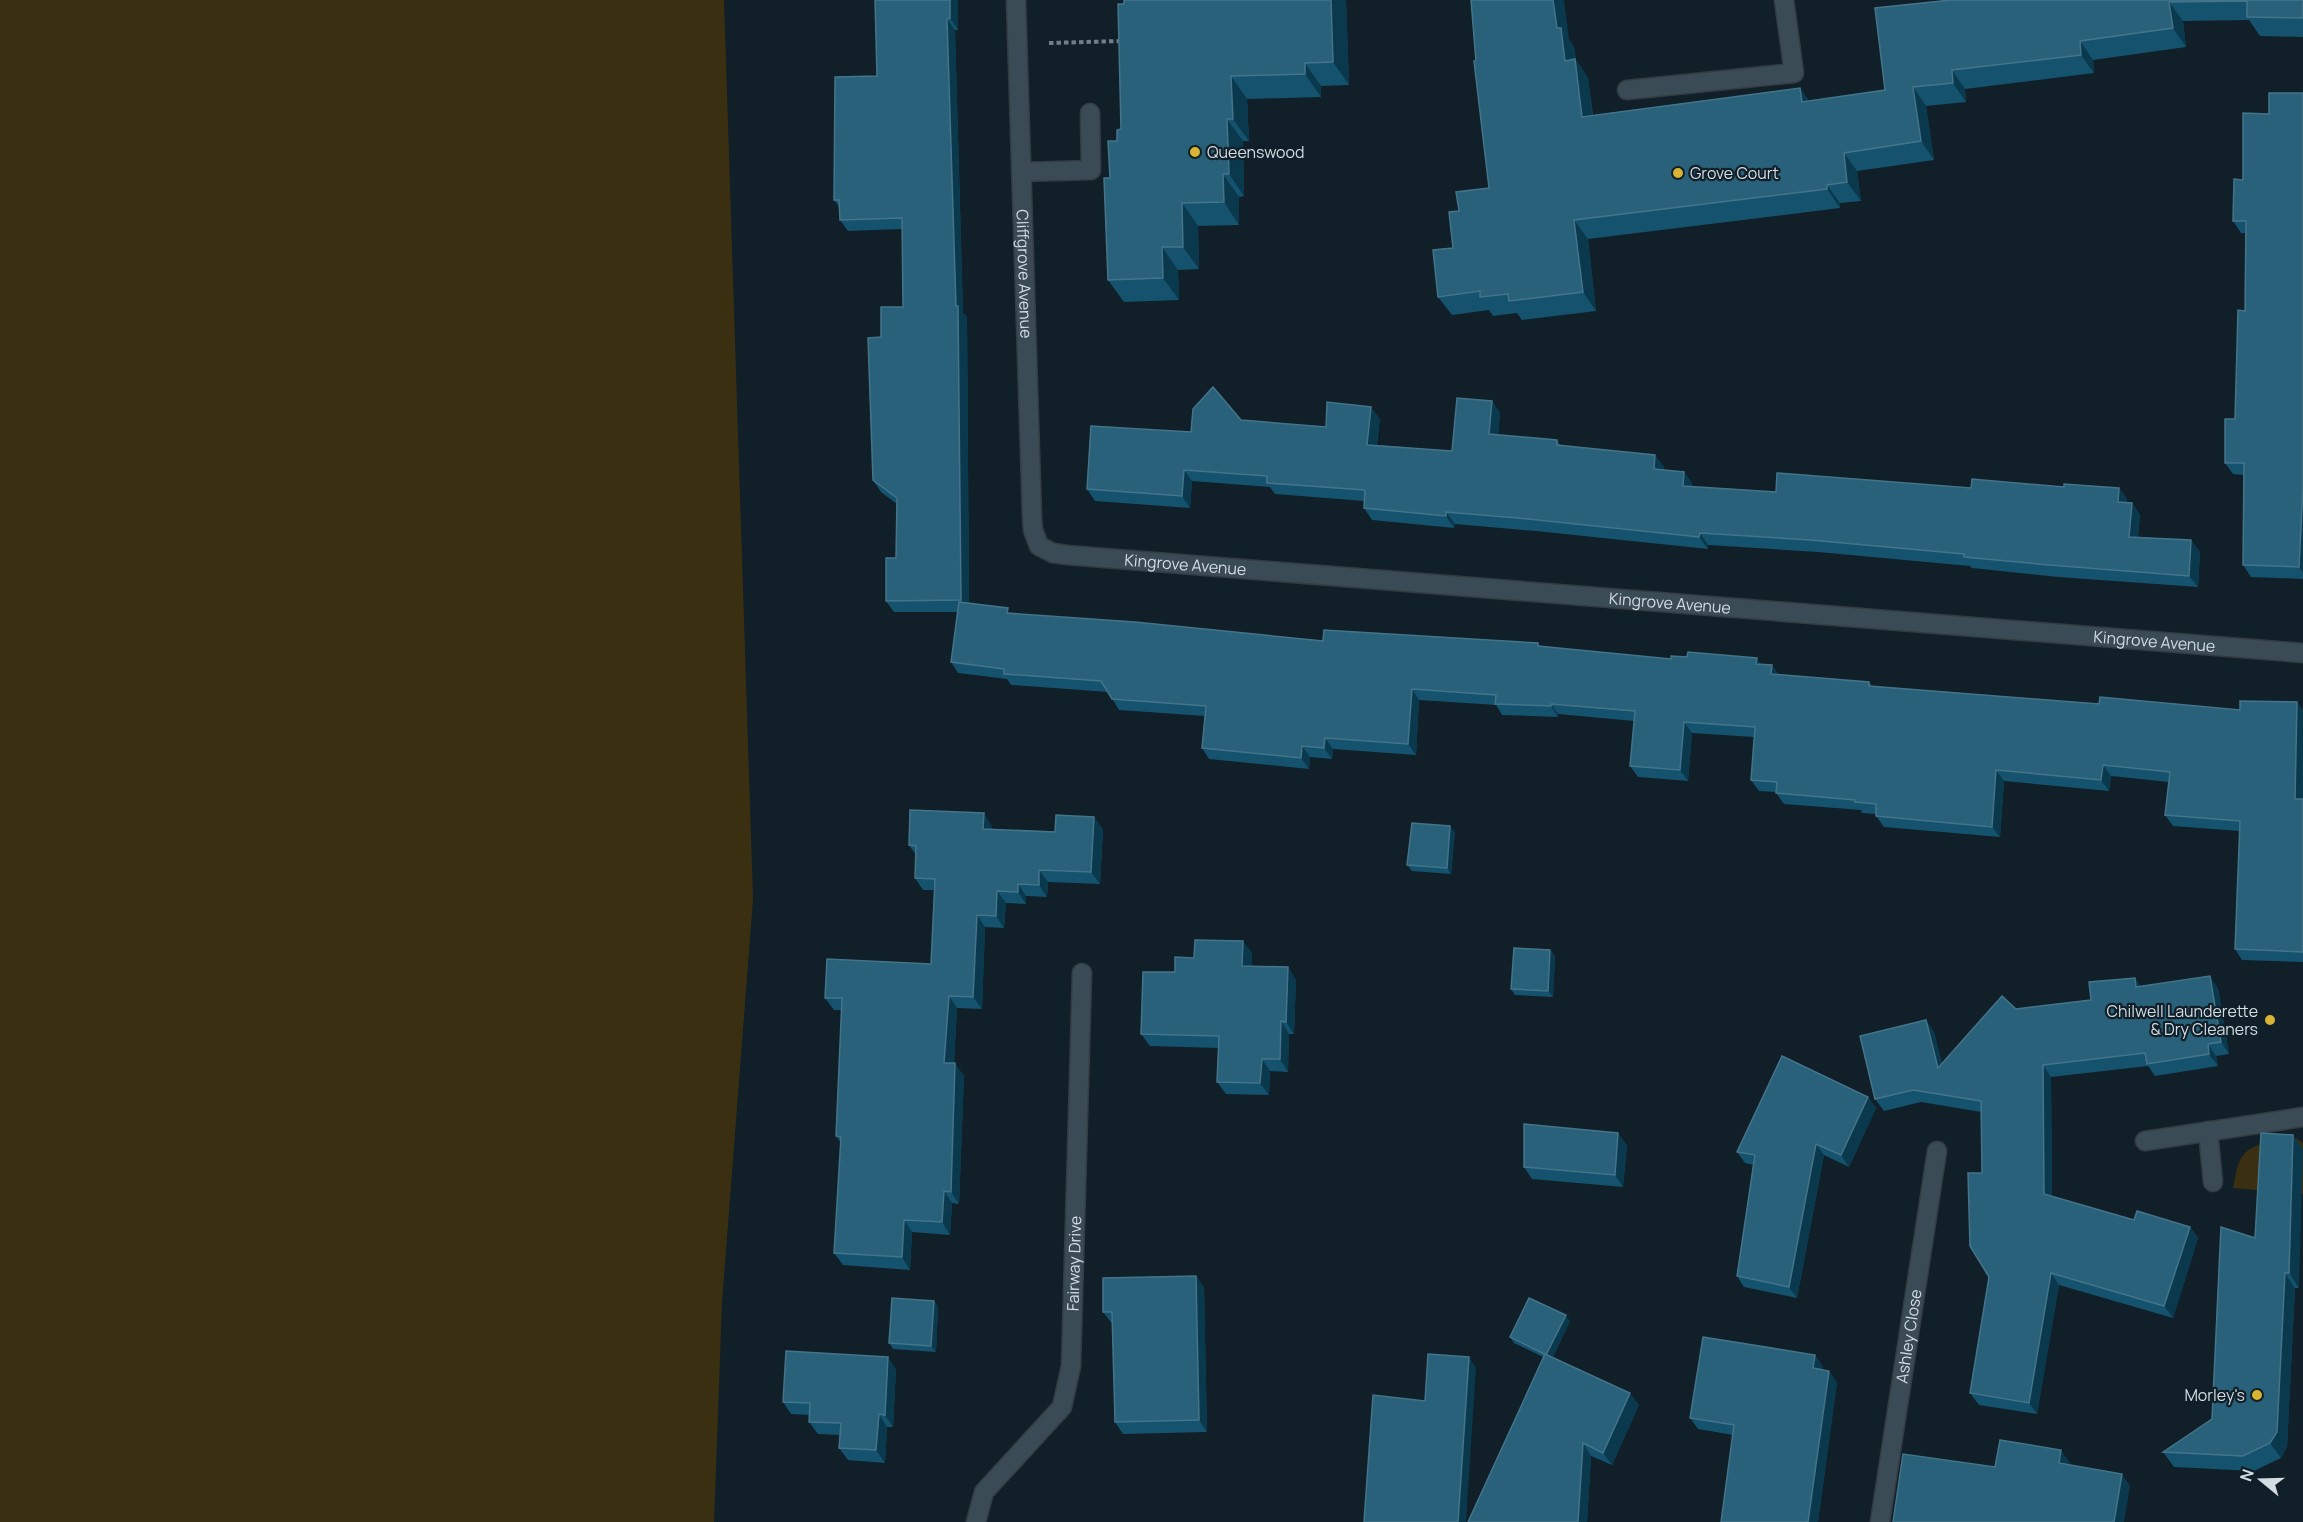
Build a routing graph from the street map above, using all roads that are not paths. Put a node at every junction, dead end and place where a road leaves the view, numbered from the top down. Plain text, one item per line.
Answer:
1 (1016, 0) edge
2 (1784, 0) edge
3 (1627, 90) dead end
4 (1090, 113) dead end
5 (1022, 172) junction
6 (1039, 546) joint
7 (2303, 653) edge
8 (1082, 973) dead end
9 (2303, 1118) edge
10 (2208, 1131) junction
11 (2145, 1141) dead end
12 (1937, 1151) dead end
13 (2213, 1182) dead end
14 (976, 1522) edge
15 (1880, 1522) edge

1 - 5 street, Cliffgrove Avenue
2 - 3 street
4 - 5 street
5 - 6 street, Cliffgrove Avenue
6 - 7 street, Kingrove Avenue
8 - 14 street, Fairway Drive
9 - 10 street
10 - 11 street
10 - 13 street
12 - 15 street, Ashley Close

